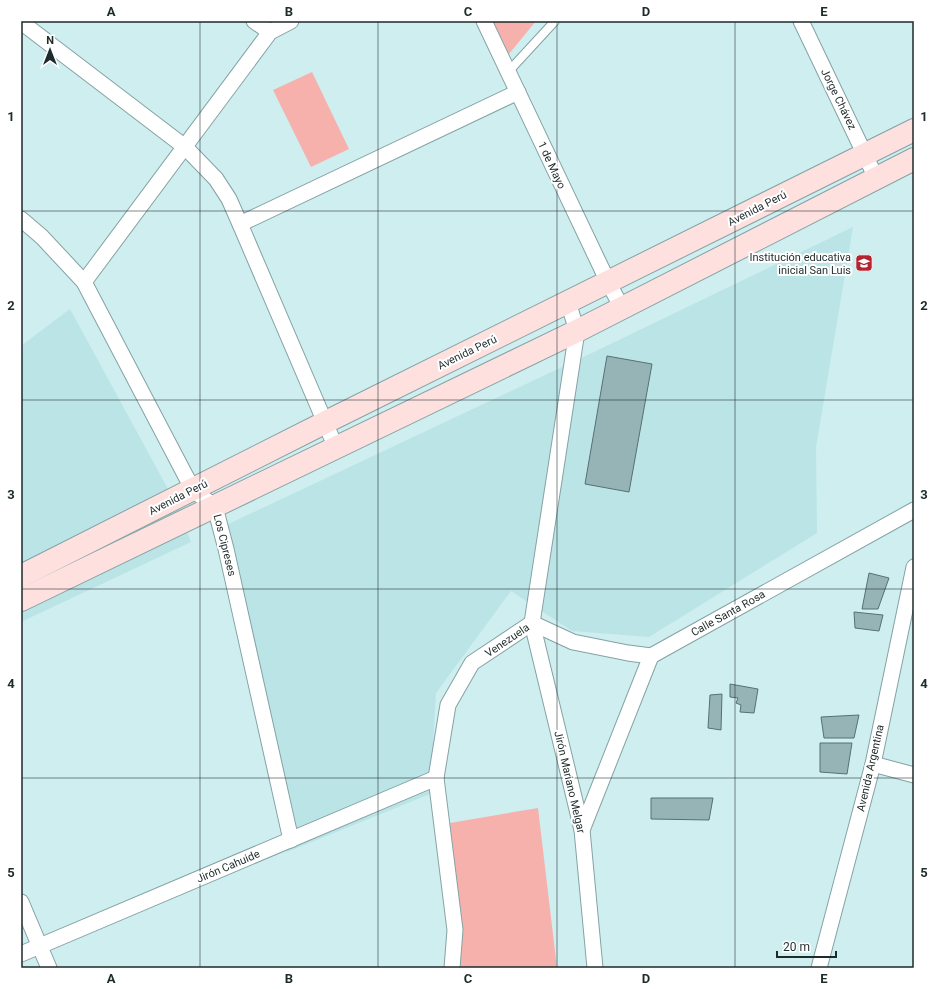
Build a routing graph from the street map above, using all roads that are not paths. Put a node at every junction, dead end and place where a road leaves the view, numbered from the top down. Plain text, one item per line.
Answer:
1 (254, 21) edge
2 (484, 21) edge
3 (555, 21) edge
4 (801, 21) edge
5 (21, 22) edge
6 (279, 25) edge
7 (508, 72) junction
8 (518, 92) junction
9 (914, 130) edge
10 (184, 147) junction
11 (865, 154) junction
12 (914, 159) edge
13 (876, 178) junction
14 (21, 219) edge
15 (240, 224) junction
16 (84, 282) junction
17 (608, 282) junction
18 (568, 302) junction
19 (622, 308) junction
20 (577, 331) junction
21 (326, 422) junction
22 (336, 448) junction
23 (193, 490) junction
24 (215, 507) junction
25 (914, 510) edge
26 (914, 567) edge
27 (21, 576) edge
28 (21, 600) edge
29 (532, 623) junction
30 (651, 656) junction
31 (873, 764) junction
32 (914, 775) edge
33 (436, 778) junction
34 (582, 830) junction
35 (291, 840) junction
36 (21, 902) edge
37 (40, 945) junction
38 (21, 954) edge
39 (49, 968) edge
40 (452, 968) edge
41 (594, 968) edge
42 (819, 968) edge

1 - 6 street
2 - 7 street, 1 de Mayo
3 - 7 lane
4 - 11 street, Jorge Chávez
5 - 10 street
6 - 10 street
7 - 8 street, 1 de Mayo
8 - 15 street
8 - 17 street, 1 de Mayo
9 - 11 main road, Avenida Perú
10 - 15 street
10 - 16 street
11 - 13 street, Jorge Chávez
11 - 17 main road, Avenida Perú
12 - 13 main road
13 - 19 main road
14 - 16 street, Los Cipreses
15 - 21 street
16 - 23 street, Los Cipreses
17 - 18 main road, Avenida Perú
17 - 19 street, 1 de Mayo
18 - 20 street, Venezuela
18 - 21 main road, Avenida Perú
19 - 20 main road
20 - 22 main road
20 - 29 street, Venezuela
21 - 22 street
21 - 23 main road, Avenida Perú
22 - 24 main road
23 - 24 street, Los Cipreses
23 - 27 main road, Avenida Perú
24 - 28 main road
24 - 35 street, Los Cipreses
25 - 30 street, Calle Santa Rosa
26 - 31 street, Avenida Argentina
29 - 30 street
29 - 33 street, Venezuela
29 - 34 street, Jirón Mariano Melgar
30 - 34 street
31 - 32 street
31 - 42 street, Avenida Argentina
33 - 35 street, Jirón Cahuide
33 - 40 street, Venezuela
34 - 41 street, Jirón Mariano Melgar
35 - 37 street, Jirón Cahuide
36 - 37 street
37 - 38 street, Jirón Cahuide
37 - 39 street

